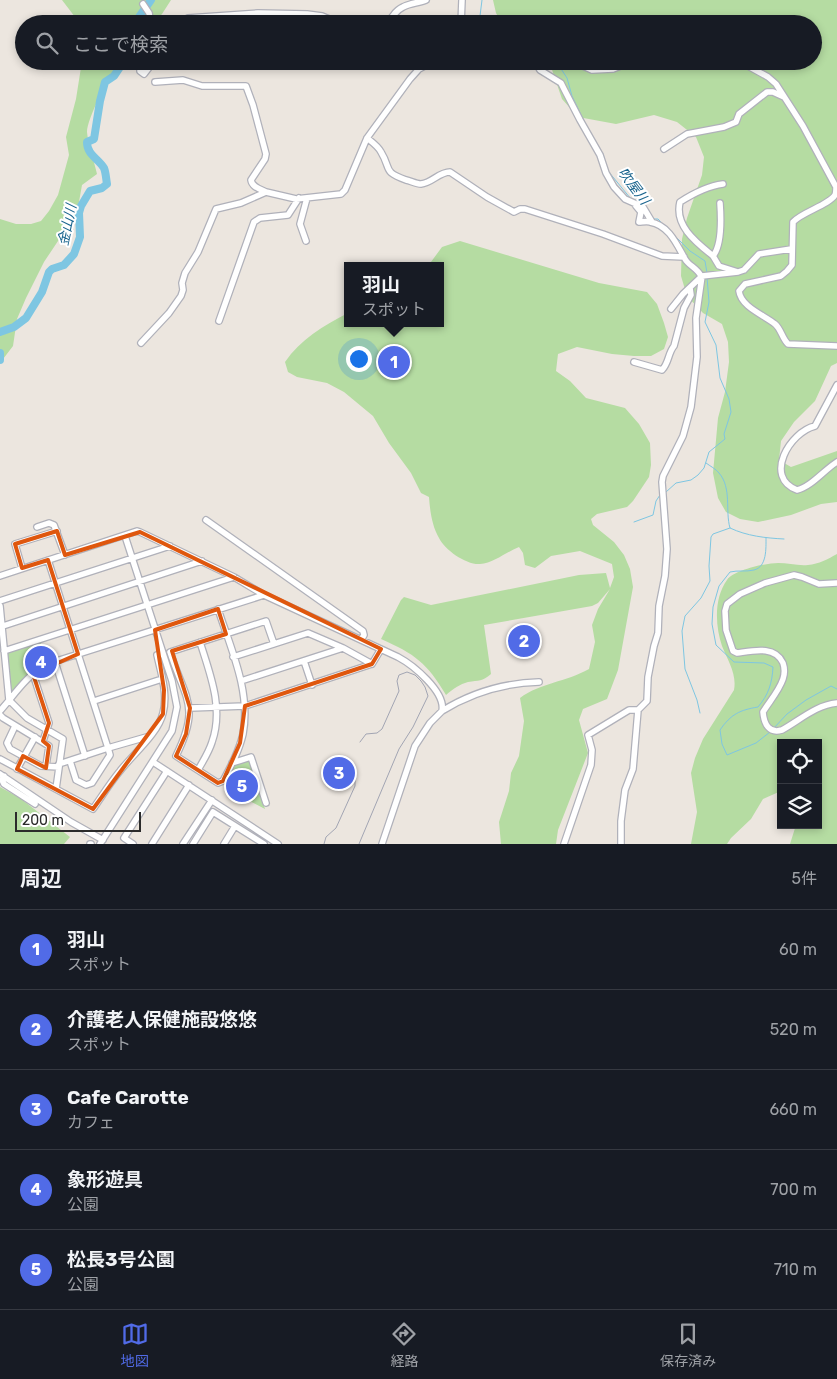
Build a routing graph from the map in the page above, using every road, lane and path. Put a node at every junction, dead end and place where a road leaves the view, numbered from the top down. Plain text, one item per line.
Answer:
1 (426, 0) edge
2 (462, 0) edge
3 (143, 4) dead end
4 (149, 15) edge
5 (240, 15) edge
6 (290, 15) edge
7 (395, 15) edge
8 (461, 15) edge
9 (418, 70) edge
10 (540, 70) edge
11 (755, 70) edge
12 (156, 82) dead end
13 (785, 97) junction
14 (367, 138) junction
15 (664, 149) dead end
16 (723, 184) dead end
17 (837, 187) edge
18 (266, 192) junction
19 (299, 198) junction
20 (307, 198) junction
21 (720, 203) dead end
22 (634, 205) dead end
23 (652, 222) junction
24 (306, 241) dead end
25 (791, 249) junction
26 (713, 256) junction
27 (684, 257) junction
28 (738, 272) junction
29 (702, 276) junction
30 (690, 288) junction
31 (671, 309) dead end
32 (219, 321) dead end
33 (140, 343) dead end
34 (837, 346) edge
35 (634, 362) dead end
36 (837, 385) edge
37 (837, 462) edge
38 (206, 520) dead end
39 (37, 527) dead end
40 (57, 531) junction
41 (124, 536) junction
42 (170, 546) junction
43 (64, 555) junction
44 (132, 559) junction
45 (48, 560) junction
46 (202, 562) junction
47 (22, 568) junction
48 (0, 576) edge
49 (234, 577) junction
50 (139, 582) junction
51 (55, 583) junction
52 (837, 583) edge
53 (264, 595) junction
54 (0, 601) edge
55 (0, 606) edge
56 (63, 606) junction
57 (147, 606) junction
58 (218, 609) junction
59 (3, 626) junction
60 (71, 630) junction
61 (155, 630) junction
62 (226, 634) junction
63 (361, 640) junction
64 (200, 642) junction
65 (274, 644) junction
66 (342, 648) junction
67 (381, 649) junction
68 (4, 651) junction
69 (78, 654) junction
70 (163, 654) junction
71 (233, 657) junction
72 (304, 661) junction
73 (55, 662) junction
74 (372, 664) junction
75 (33, 674) junction
76 (162, 679) junction
77 (241, 681) junction
78 (539, 682) dead end
79 (312, 685) junction
80 (9, 700) junction
81 (94, 701) junction
82 (837, 703) edge
83 (245, 706) junction
84 (217, 707) junction
85 (190, 708) junction
86 (638, 710) junction
87 (442, 711) junction
88 (1, 717) edge
89 (26, 717) junction
90 (18, 727) junction
91 (48, 729) junction
92 (150, 736) junction
93 (35, 737) junction
94 (43, 741) junction
95 (108, 748) junction
96 (23, 756) junction
97 (85, 756) junction
98 (0, 759) edge
99 (70, 761) junction
100 (153, 762) junction
101 (232, 763) junction
102 (46, 766) junction
103 (59, 766) junction
104 (17, 769) junction
105 (198, 770) junction
106 (167, 771) junction
107 (2, 775) edge
108 (190, 785) junction
109 (56, 789) junction
110 (212, 800) junction
111 (35, 804) dead end
112 (266, 804) dead end
113 (235, 826) junction
114 (101, 842) edge
115 (256, 842) edge
116 (619, 843) edge
117 (133, 844) edge
118 (152, 844) edge
119 (183, 844) edge
120 (192, 844) edge
121 (224, 844) edge
122 (264, 844) edge
123 (277, 844) edge
124 (382, 844) edge
125 (564, 844) edge

1 - 7 street
2 - 8 street
3 - 4 street
5 - 6 street
9 - 14 street
10 - 23 street
11 - 13 street
12 - 18 street
13 - 15 street
13 - 17 street
14 - 20 street
14 - 27 street
16 - 26 street
17 - 25 street
18 - 19 street
18 - 33 street
19 - 20 street
19 - 32 street
20 - 24 street
21 - 26 street
22 - 23 street
23 - 27 street
25 - 28 street
25 - 34 street
26 - 28 street
27 - 29 street
28 - 29 street
29 - 30 street
29 - 86 street
30 - 31 street
30 - 35 street
36 - 37 street
38 - 63 street
39 - 40 street
40 - 43 street
40 - 47 street
41 - 42 street
41 - 43 street
41 - 44 street
42 - 44 street
42 - 46 street
43 - 45 street
44 - 50 street
44 - 51 street
45 - 47 street
45 - 51 street
46 - 49 street
46 - 50 street
47 - 48 street
49 - 53 street
49 - 57 street
50 - 56 street
50 - 57 street
51 - 54 street
51 - 56 street
52 - 82 street
53 - 58 street
53 - 63 street
55 - 59 street
56 - 59 street
56 - 60 street
57 - 60 street
57 - 61 street
58 - 61 street
58 - 62 street
59 - 68 street
60 - 68 street
60 - 69 street
61 - 69 street
61 - 70 street
62 - 64 street
62 - 65 street
62 - 71 street
63 - 67 street
64 - 84 street
64 - 85 street
65 - 66 street
65 - 71 street
66 - 72 street
66 - 74 street
67 - 74 street
67 - 87 street
68 - 80 street
69 - 73 street
69 - 81 street
70 - 76 street
70 - 100 street
71 - 77 street
72 - 77 street
72 - 79 street
73 - 75 street
73 - 97 street
74 - 79 street
75 - 80 street
75 - 91 street
76 - 81 street
76 - 92 street
77 - 83 street
78 - 87 street
79 - 83 street
80 - 88 street
80 - 89 street
81 - 95 street
83 - 84 street
83 - 101 street
84 - 85 street
84 - 105 street
85 - 105 street
86 - 116 street
86 - 125 street
87 - 124 street
88 - 90 street
89 - 90 street
89 - 91 street
90 - 93 street
90 - 96 street
91 - 94 street
91 - 103 street
92 - 95 street
92 - 109 street
93 - 94 street
93 - 96 street
94 - 102 street
95 - 97 street
95 - 99 street
96 - 102 street
96 - 104 street
97 - 99 street
98 - 104 street
99 - 103 street
100 - 106 street
100 - 114 street
101 - 105 street
101 - 112 street
102 - 103 street
103 - 109 street
104 - 109 street
106 - 108 street
106 - 117 street
107 - 111 street
107 - 114 street
108 - 110 street
108 - 118 street
110 - 119 street
110 - 123 street
113 - 115 street
113 - 120 street
113 - 121 street
115 - 122 street

